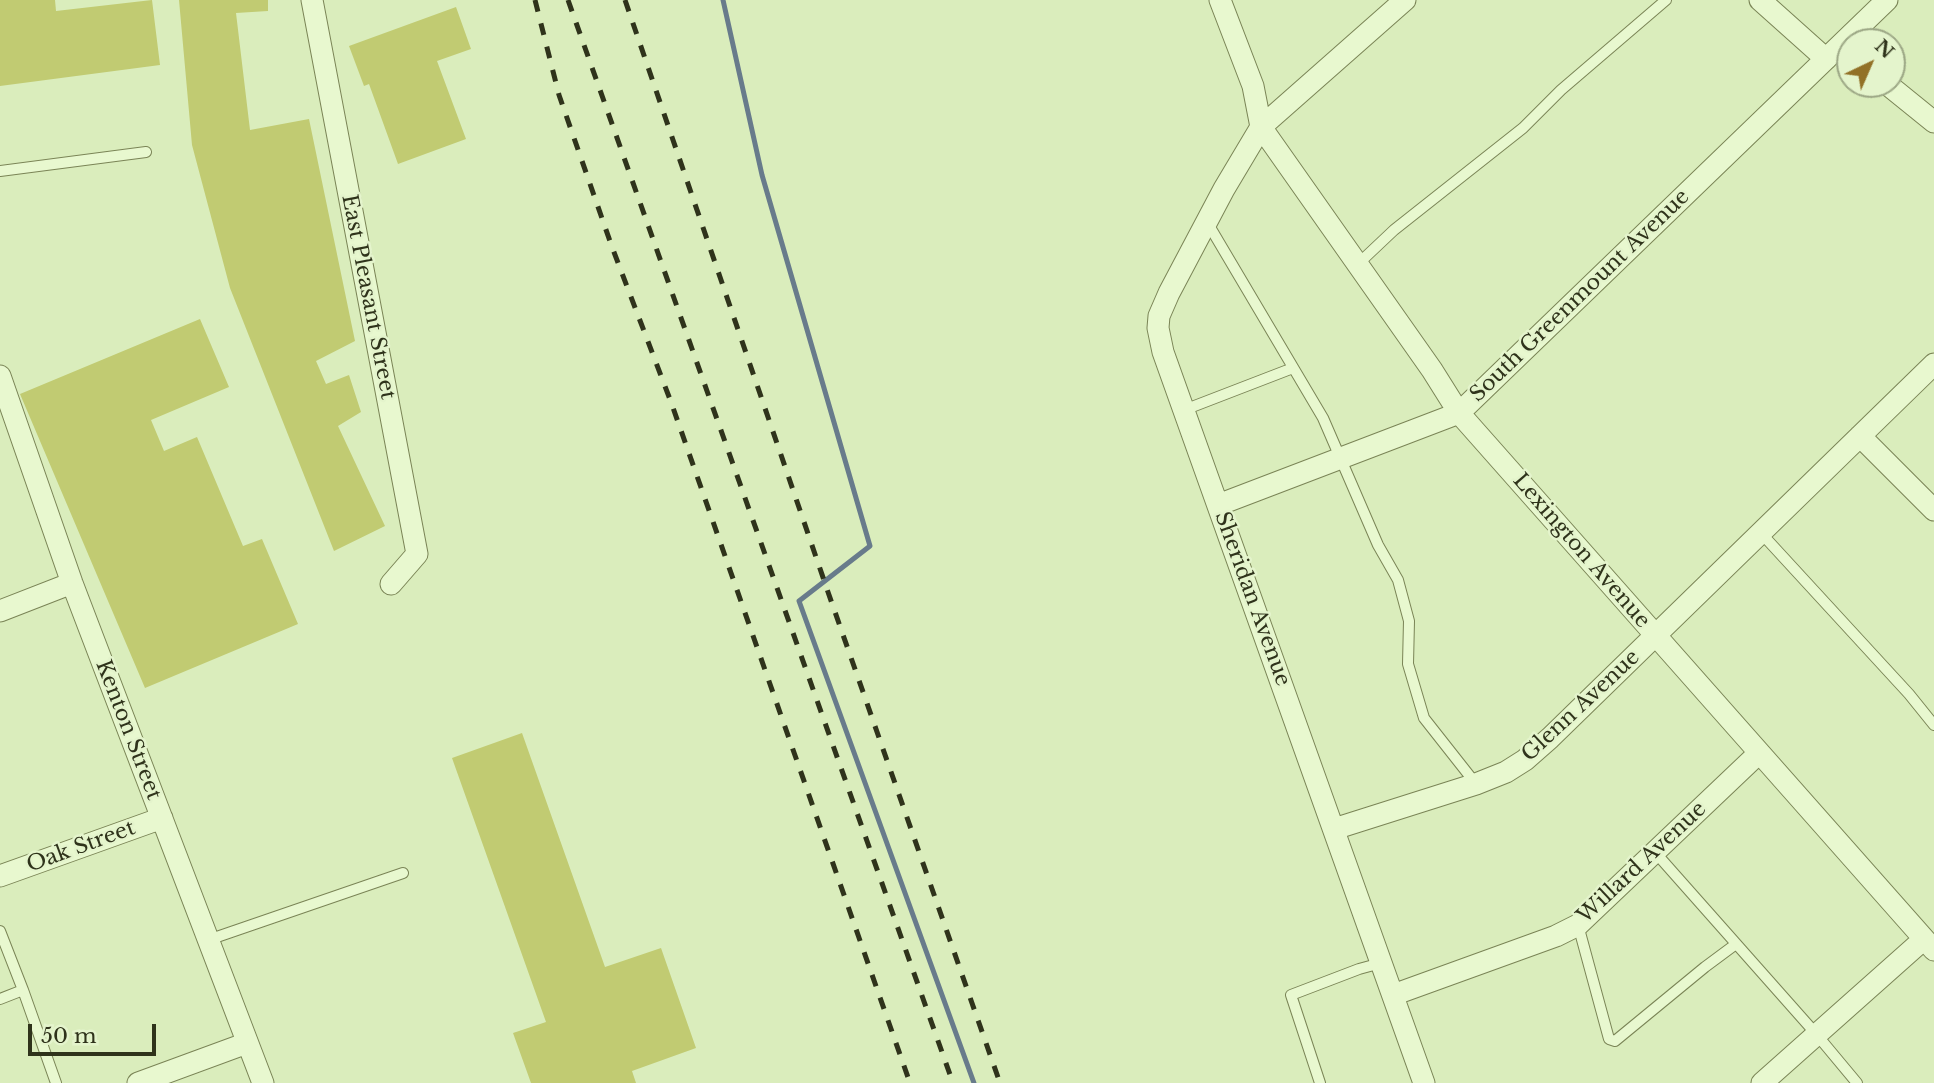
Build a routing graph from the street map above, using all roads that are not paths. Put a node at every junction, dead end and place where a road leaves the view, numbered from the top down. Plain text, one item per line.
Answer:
1 (312, 0) edge
2 (1220, 0) edge
3 (1405, 0) edge
4 (1666, 0) edge
5 (1760, 0) edge
6 (1887, 0) edge
7 (1861, 28) edge
8 (1836, 51) edge
9 (1836, 54) edge
10 (1904, 98) edge
11 (1934, 122) edge
12 (1261, 127) junction
13 (146, 152) dead end
14 (0, 171) edge
15 (1207, 222) junction
16 (1358, 264) junction
17 (1934, 364) edge
18 (1293, 368) junction
19 (0, 376) edge
20 (1184, 410) junction
21 (1460, 413) junction
22 (1860, 436) junction
23 (1341, 458) junction
24 (1218, 505) junction
25 (1934, 510) edge
26 (1761, 533) junction
27 (72, 583) junction
28 (391, 584) dead end
29 (0, 611) edge
30 (1656, 635) junction
31 (1934, 725) edge
32 (1759, 752) junction
33 (1476, 784) junction
34 (162, 818) junction
35 (1334, 829) junction
36 (1654, 851) junction
37 (403, 873) dead end
38 (0, 876) edge
39 (1578, 925) junction
40 (0, 931) edge
41 (208, 940) junction
42 (1737, 944) junction
43 (1931, 946) edge
44 (1381, 963) junction
45 (23, 990) junction
46 (1393, 995) junction
47 (0, 999) edge
48 (1817, 1035) junction
49 (247, 1043) junction
50 (55, 1083) edge
51 (138, 1083) edge
52 (263, 1083) edge
53 (1320, 1083) edge
54 (1424, 1083) edge
55 (1762, 1083) edge
56 (1857, 1083) edge

1 - 28 street, East Pleasant Street
2 - 12 street
3 - 12 street, Sheridan Avenue
4 - 16 lane
5 - 8 street
6 - 7 street, South Greenmount Avenue
9 - 21 street, South Greenmount Avenue
10 - 11 street
12 - 15 street, Sheridan Avenue
12 - 16 street, Lexington Avenue
13 - 14 lane
15 - 18 lane
15 - 20 street, Sheridan Avenue
16 - 21 street, Lexington Avenue
17 - 22 street, Glenn Avenue
18 - 20 lane
18 - 23 lane
19 - 27 street, Kenton Street
20 - 24 street, Sheridan Avenue
21 - 23 street, South Greenmount Avenue
21 - 30 street, Lexington Avenue
22 - 25 street
22 - 26 street, Glenn Avenue
23 - 24 street, South Greenmount Avenue
23 - 33 lane
24 - 35 street, Sheridan Avenue
26 - 30 street, Glenn Avenue
26 - 31 lane
27 - 29 street
27 - 34 street, Kenton Street
30 - 32 street, Lexington Avenue
30 - 33 street, Glenn Avenue
32 - 36 street, Willard Avenue
32 - 43 street, Lexington Avenue
33 - 35 street, Glenn Avenue
34 - 38 street, Oak Street
34 - 41 street, Kenton Street
35 - 44 street, Sheridan Avenue
36 - 39 street, Willard Avenue
36 - 42 lane
37 - 41 lane
39 - 42 lane
39 - 46 street, Willard Avenue
40 - 45 lane
41 - 49 street, Kenton Street
42 - 48 lane
43 - 48 street
44 - 46 street, Sheridan Avenue
44 - 53 lane
45 - 47 lane
45 - 50 lane
46 - 54 street, Sheridan Avenue
48 - 55 street
48 - 56 lane
49 - 51 street
49 - 52 street, Kenton Street

